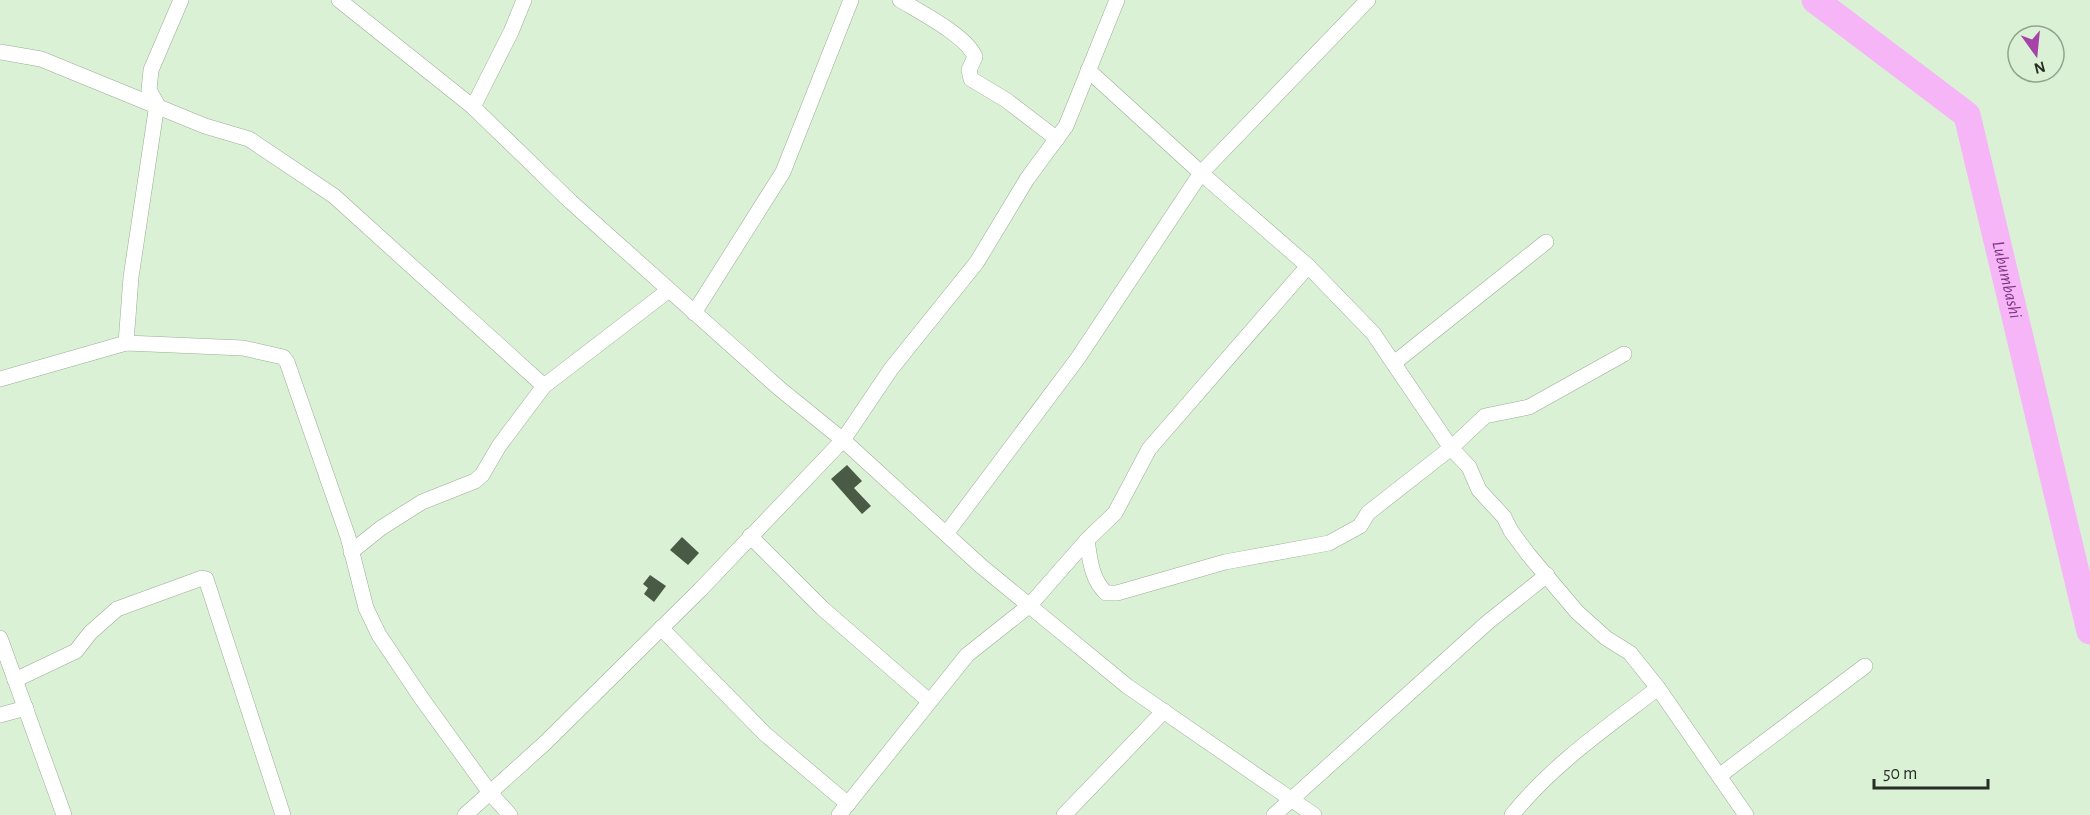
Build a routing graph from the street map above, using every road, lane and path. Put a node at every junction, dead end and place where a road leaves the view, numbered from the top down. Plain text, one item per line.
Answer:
1 (181, 0) edge
2 (339, 0) edge
3 (524, 0) edge
4 (851, 0) edge
5 (900, 0) edge
6 (1117, 0) edge
7 (1368, 0) edge
8 (0, 52) edge
9 (1088, 70) junction
10 (157, 104) junction
11 (473, 107) junction
12 (1057, 139) junction
13 (1201, 173) junction
14 (1546, 242) dead end
15 (1308, 266) junction
16 (669, 290) junction
17 (694, 313) junction
18 (126, 343) junction
19 (1624, 354) dead end
20 (1394, 363) junction
21 (0, 379) edge
22 (544, 386) junction
23 (843, 440) junction
24 (1451, 448) junction
25 (946, 534) junction
26 (750, 536) junction
27 (1087, 540) junction
28 (351, 552) junction
29 (1547, 574) junction
30 (1030, 605) junction
31 (661, 628) junction
32 (0, 638) edge
33 (1865, 666) dead end
34 (15, 680) junction
35 (1658, 688) junction
36 (929, 701) junction
37 (26, 708) junction
38 (1164, 711) junction
39 (0, 715) edge
40 (1719, 776) junction
41 (491, 794) junction
42 (1293, 798) junction
43 (844, 809) edge
44 (64, 815) edge
45 (283, 815) edge
46 (465, 815) edge
47 (510, 815) edge
48 (1064, 815) edge
49 (1274, 815) edge
50 (1314, 815) edge
51 (1512, 815) edge
52 (1746, 815) edge

1 - 10 street
2 - 11 street
3 - 11 street
4 - 17 street
5 - 12 street
6 - 9 street
7 - 13 street
8 - 10 street
9 - 12 street
9 - 13 street
10 - 18 street
10 - 22 street
11 - 16 street
12 - 23 street
13 - 15 street
13 - 25 street
14 - 20 street
15 - 20 street
15 - 27 street
16 - 17 street
16 - 22 street
17 - 23 street
18 - 21 street
18 - 28 street
19 - 24 street
20 - 24 street
22 - 28 street
23 - 25 street
23 - 26 street
24 - 27 street
24 - 29 street
25 - 30 street
26 - 31 street
26 - 36 street
27 - 30 street
28 - 41 street
29 - 35 street
29 - 42 street
30 - 36 street
30 - 38 street
31 - 41 street
31 - 43 street
32 - 34 street
33 - 40 street
34 - 37 street
34 - 45 street
35 - 40 street
35 - 51 street
36 - 43 street
37 - 39 street
37 - 44 street
38 - 42 street
38 - 48 street
40 - 52 street
41 - 46 street
41 - 47 street
42 - 49 street
42 - 50 street

